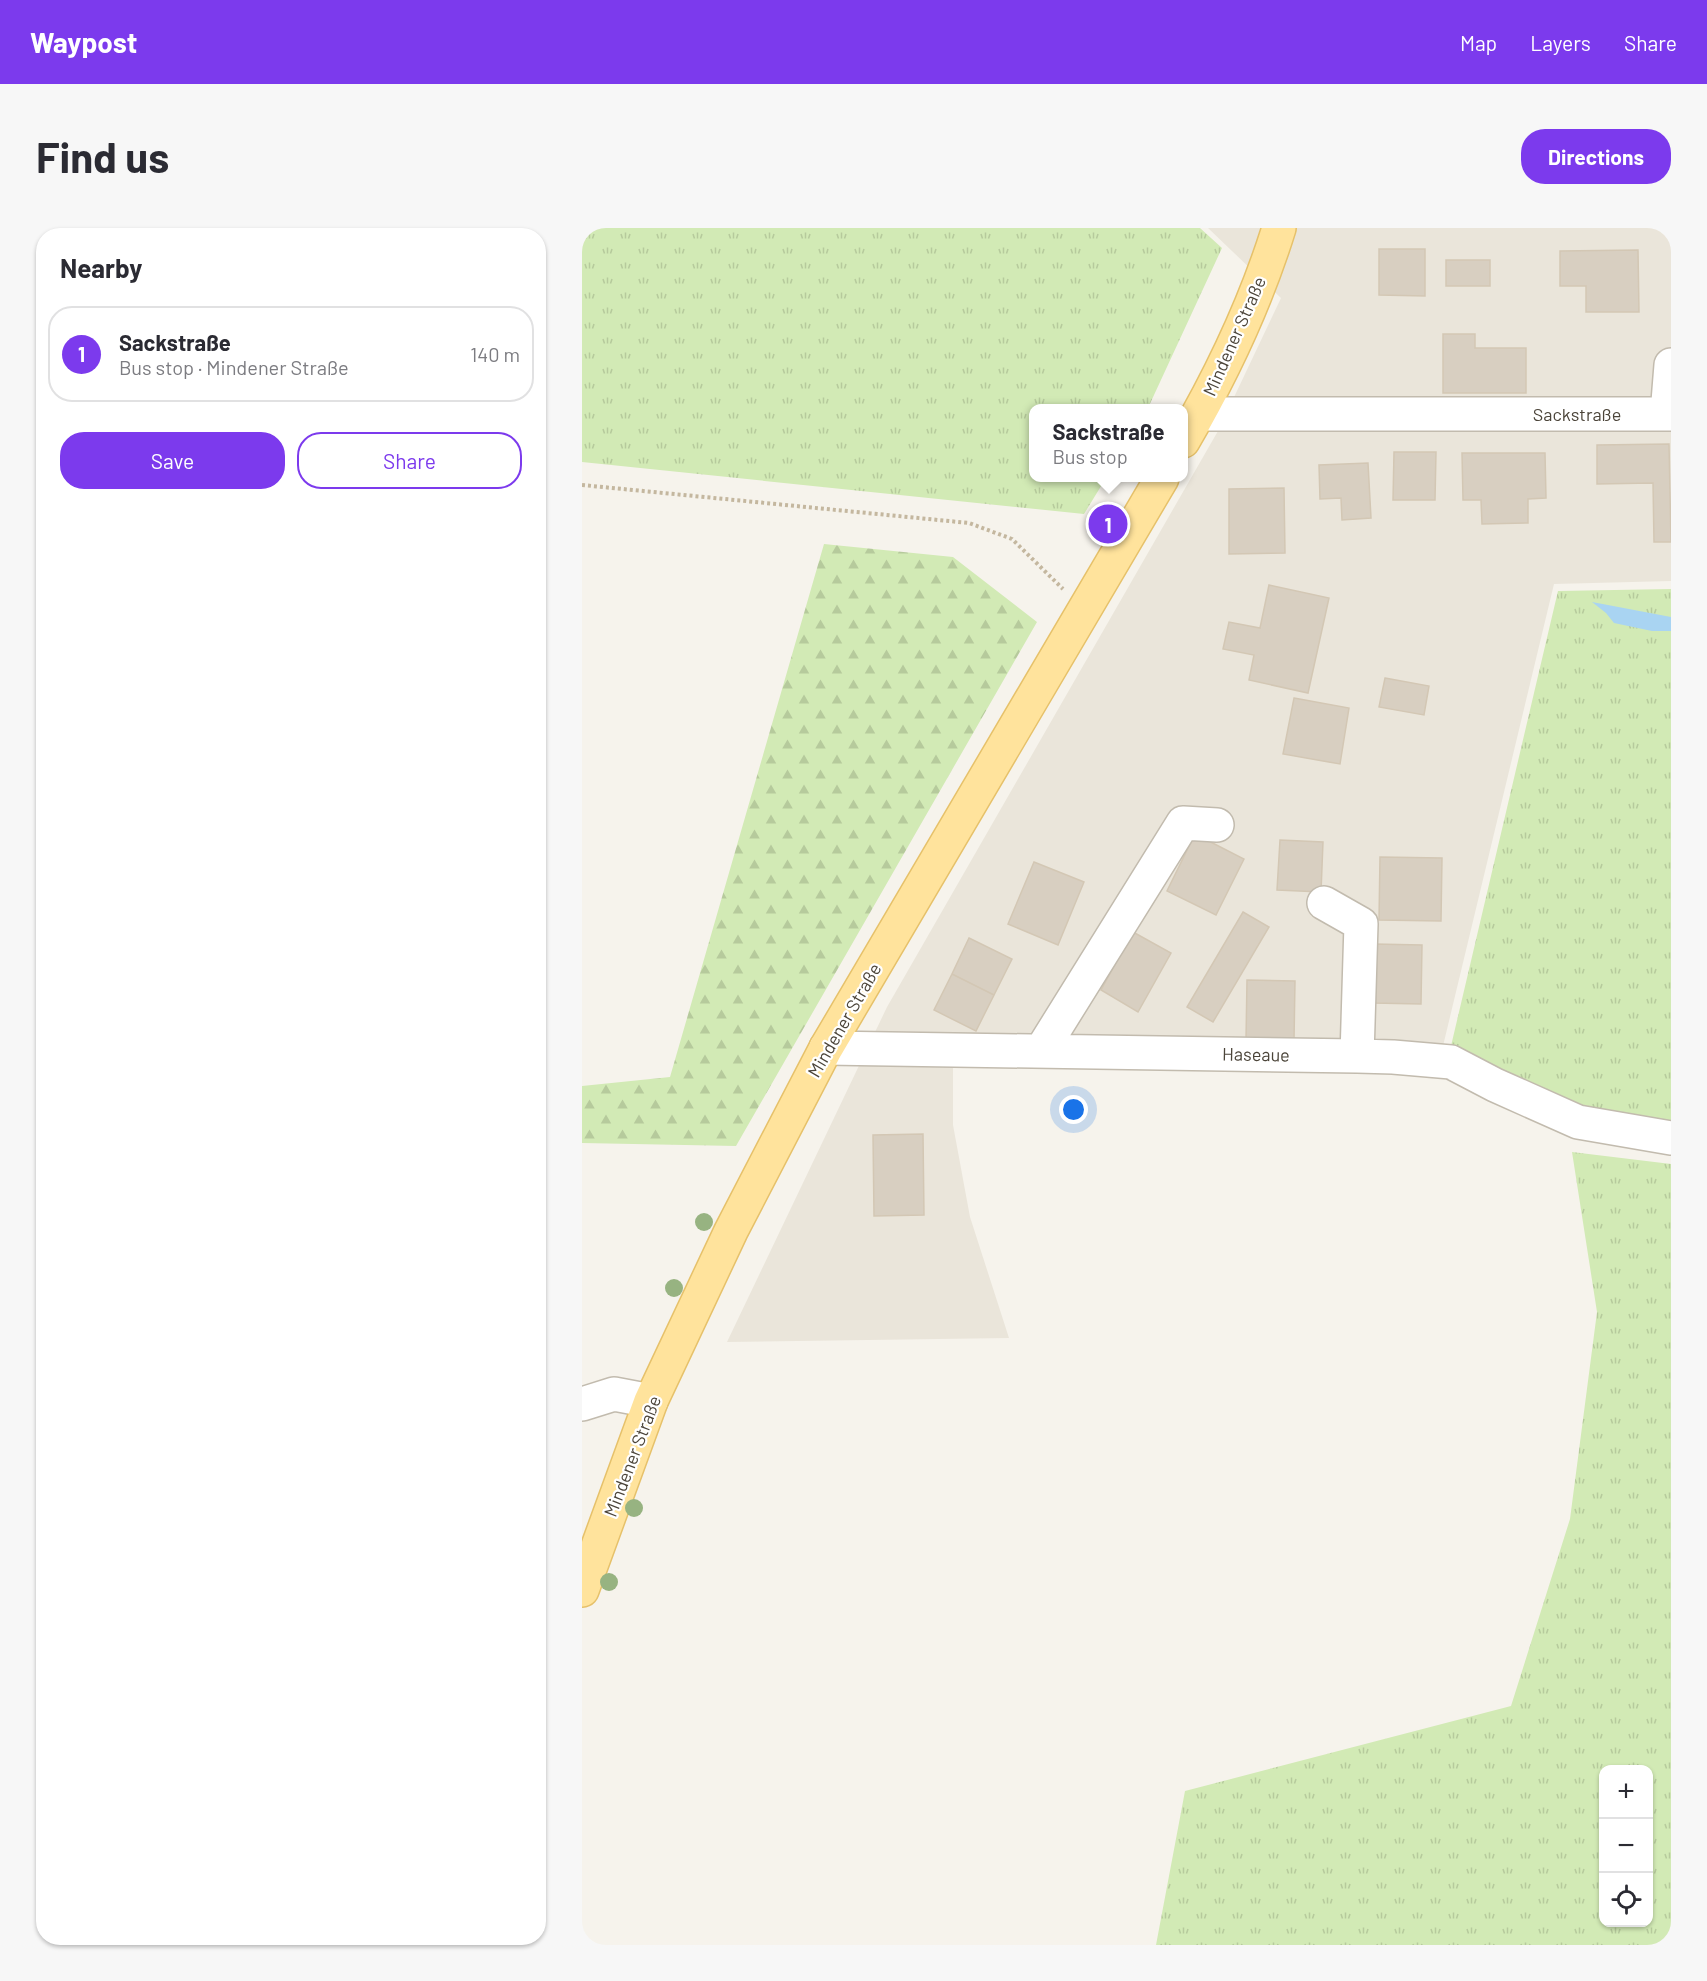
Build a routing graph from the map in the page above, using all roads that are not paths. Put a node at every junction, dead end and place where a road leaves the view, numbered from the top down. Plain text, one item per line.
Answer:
1 (1278, 228) edge
2 (1671, 365) edge
3 (1199, 414) junction
4 (1669, 414) edge
5 (1188, 433) edge
6 (1159, 482) edge
7 (1217, 825) dead end
8 (1324, 903) dead end
9 (826, 1048) junction
10 (1041, 1051) junction
11 (1357, 1056) junction
12 (1671, 1138) edge
13 (651, 1401) junction
14 (582, 1404) edge
15 (582, 1590) edge

1 - 3 main road, Mindener Straße
2 - 4 street, Sackstraße
3 - 4 street, Sackstraße
3 - 5 main road, Mindener Straße
6 - 9 main road, Mindener Straße
7 - 10 street
8 - 11 street
9 - 10 street, Haseaue
9 - 13 main road, Mindener Straße
10 - 11 street, Haseaue
11 - 12 street, Haseaue
13 - 14 street
13 - 15 main road, Mindener Straße

